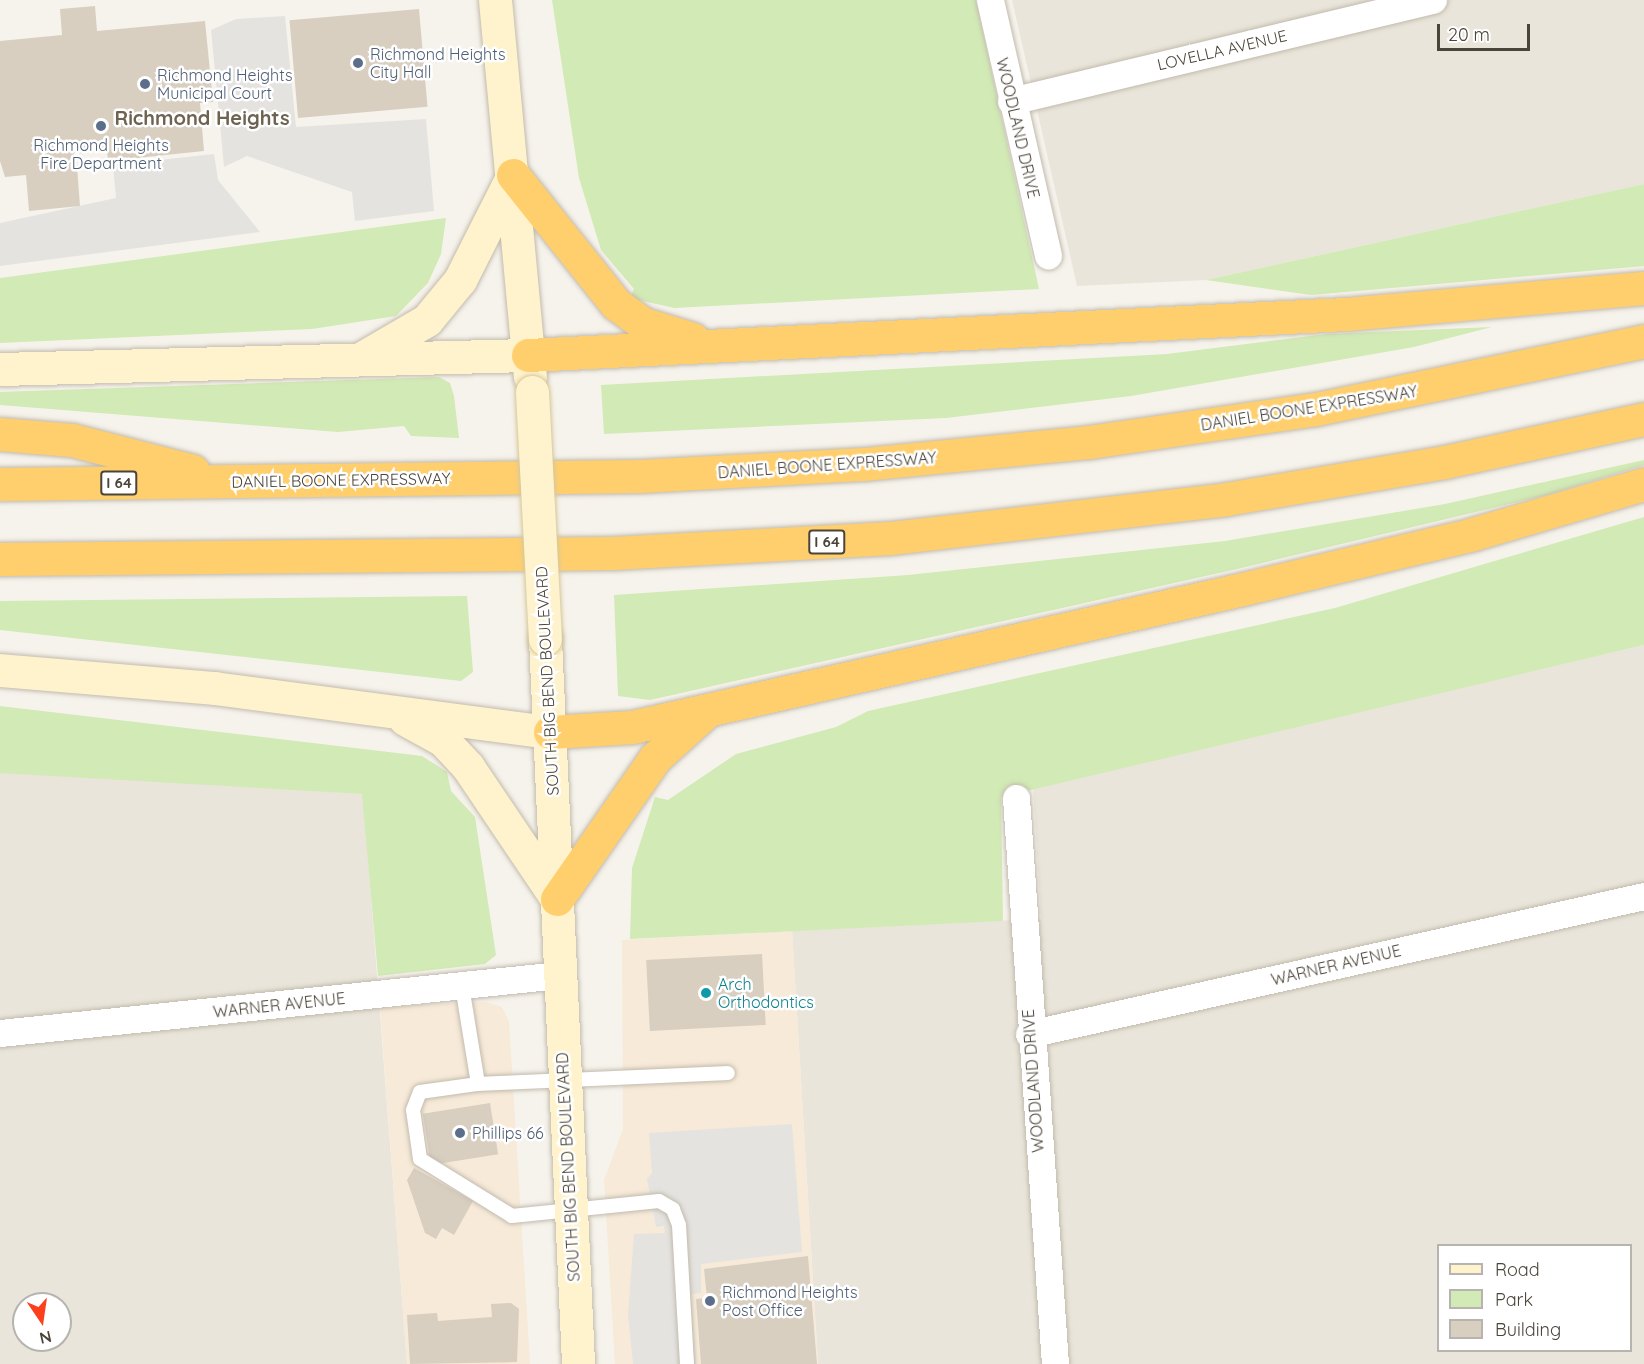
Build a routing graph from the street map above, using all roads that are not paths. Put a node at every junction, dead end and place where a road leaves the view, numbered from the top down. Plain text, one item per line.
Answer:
1 (495, 0) edge
2 (990, 0) edge
3 (1433, 0) edge
4 (1011, 101) junction
5 (513, 175) junction
6 (1048, 255) dead end
7 (1644, 288) edge
8 (1644, 341) edge
9 (715, 345) junction
10 (528, 355) junction
11 (360, 359) junction
12 (0, 369) edge
13 (1644, 419) edge
14 (0, 434) edge
15 (238, 482) junction
16 (0, 484) edge
17 (1644, 484) edge
18 (0, 559) edge
19 (0, 670) edge
20 (709, 709) junction
21 (391, 711) junction
22 (550, 732) junction
23 (1017, 798) dead end
24 (1644, 896) edge
25 (557, 899) junction
26 (559, 975) junction
27 (462, 986) junction
28 (0, 1033) edge
29 (1029, 1034) junction
30 (728, 1073) dead end
31 (563, 1080) junction
32 (478, 1084) junction
33 (571, 1209) junction
34 (578, 1364) edge
35 (687, 1364) edge
36 (1055, 1364) edge

1 - 5 main road, SOUTH BIG BEND BOULEVARD
2 - 4 street, WOODLAND DRIVE
3 - 4 street, LOVELLA AVENUE
4 - 6 street, WOODLAND DRIVE
5 - 9 highway
5 - 10 main road, SOUTH BIG BEND BOULEVARD
5 - 11 main road
7 - 9 highway
8 - 15 highway, DANIEL BOONE EXPRESSWAY / I 64
9 - 10 highway
10 - 11 main road
10 - 22 main road, SOUTH BIG BEND BOULEVARD, bridge
11 - 12 main road
13 - 18 highway, I 64
14 - 15 highway
15 - 16 highway, DANIEL BOONE EXPRESSWAY / I 64
17 - 20 highway
19 - 21 main road
20 - 22 highway
20 - 25 highway
21 - 22 main road
21 - 25 main road
22 - 25 main road, SOUTH BIG BEND BOULEVARD
23 - 29 street, WOODLAND DRIVE
24 - 29 street, WARNER AVENUE
25 - 26 main road, SOUTH BIG BEND BOULEVARD
26 - 27 street, WARNER AVENUE
26 - 31 main road, SOUTH BIG BEND BOULEVARD
27 - 28 street, WARNER AVENUE
27 - 32 lane
29 - 36 street, WOODLAND DRIVE
30 - 31 lane
31 - 32 lane
31 - 33 main road, SOUTH BIG BEND BOULEVARD
32 - 33 lane
33 - 34 main road, SOUTH BIG BEND BOULEVARD
33 - 35 lane

